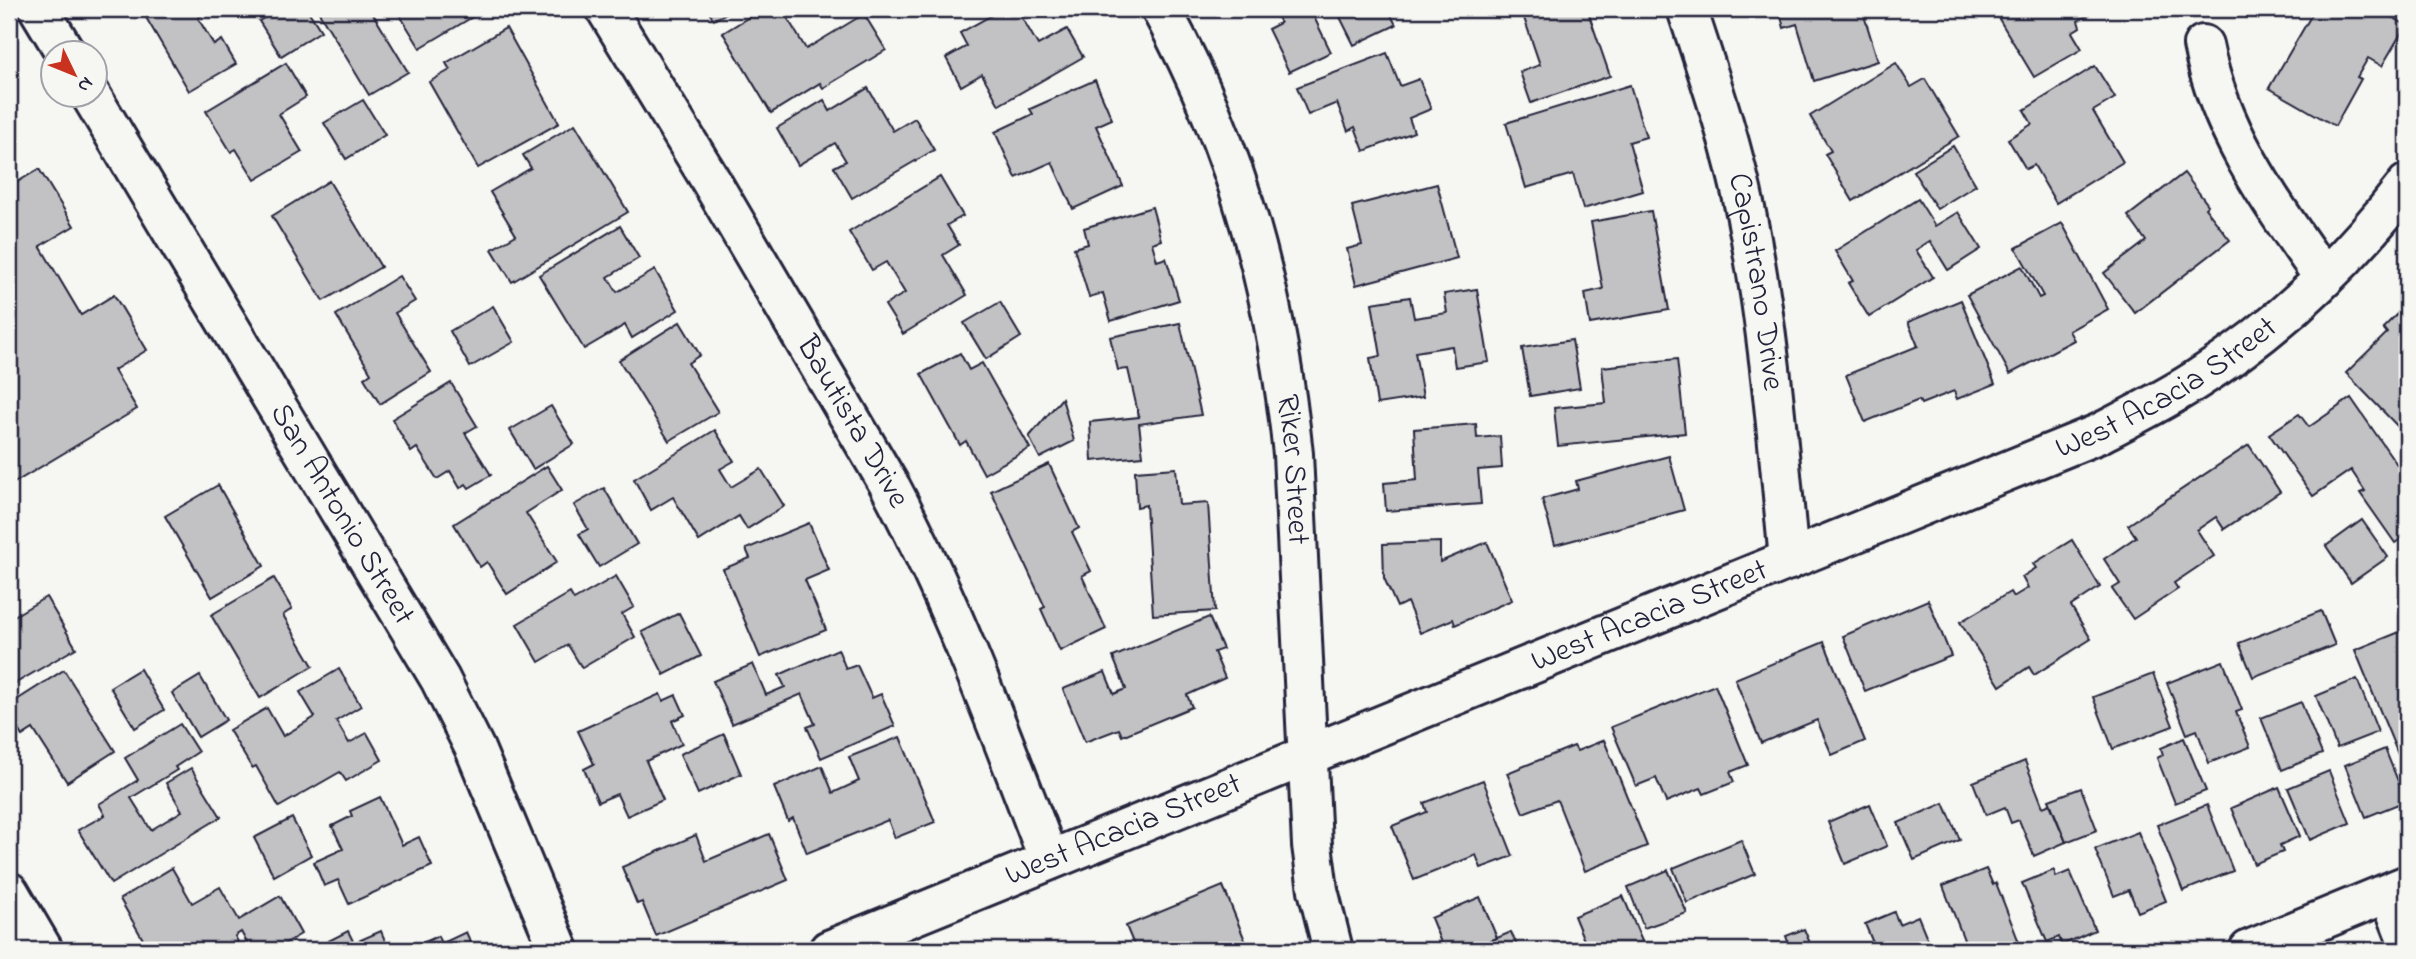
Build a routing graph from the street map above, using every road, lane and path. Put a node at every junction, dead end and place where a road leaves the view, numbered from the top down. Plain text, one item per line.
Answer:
1 (39, 9) edge
2 (606, 9) edge
3 (1161, 9) edge
4 (1686, 9) edge
5 (57, 38) edge
6 (2203, 45) dead end
7 (98, 108) edge
8 (2407, 184) edge
9 (2324, 278) junction
10 (1789, 560) junction
11 (1307, 757) junction
12 (1049, 860) junction
13 (2398, 889) edge
14 (9, 892) edge
15 (2407, 939) edge
16 (43, 950) edge
17 (559, 950) edge
18 (829, 950) edge
19 (1333, 950) edge
20 (2249, 950) edge

1 - 5 street
2 - 12 street, Bautista Drive
3 - 11 street, Riker Street
4 - 10 street, Capistrano Drive
6 - 9 street
7 - 17 street, San Antonio Street
8 - 9 street, West Acacia Street
9 - 10 street, West Acacia Street
10 - 11 street, West Acacia Street
11 - 12 street, West Acacia Street
11 - 19 street, Riker Street
12 - 18 street, West Acacia Street
13 - 15 street
13 - 20 street
14 - 16 street

